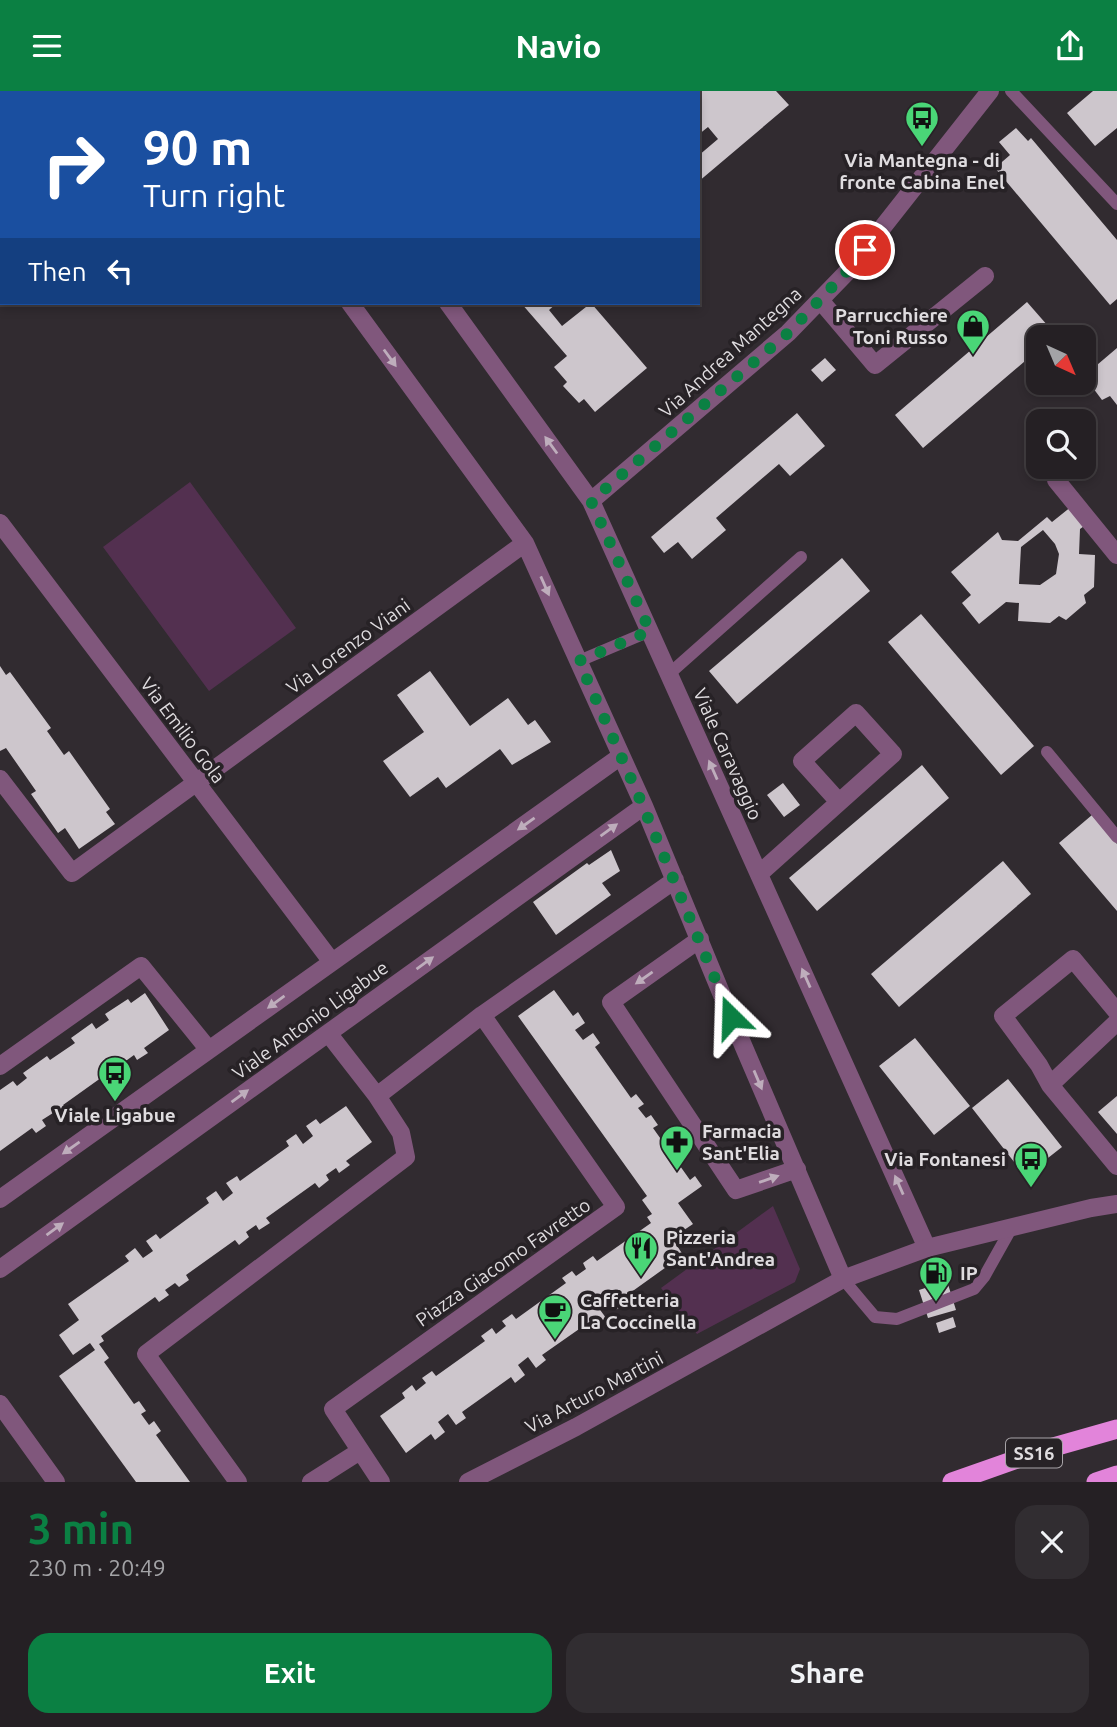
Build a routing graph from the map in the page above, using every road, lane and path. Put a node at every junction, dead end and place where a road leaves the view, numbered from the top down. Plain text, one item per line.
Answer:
1 (990, 91) edge
2 (1011, 91) edge
3 (1117, 204) edge
4 (985, 276) dead end
5 (820, 300) junction
6 (351, 305) edge
7 (449, 305) edge
8 (1056, 481) dead end
9 (591, 501) junction
10 (0, 523) edge
11 (525, 543) junction
12 (1117, 555) edge
13 (801, 557) dead end
14 (650, 631) junction
15 (579, 661) junction
16 (669, 674) junction
17 (1047, 752) dead end
18 (621, 756) junction
19 (0, 779) edge
20 (196, 783) junction
21 (839, 802) junction
22 (643, 806) junction
23 (1117, 837) edge
24 (759, 874) junction
25 (675, 880) junction
26 (700, 939) junction
27 (332, 962) junction
28 (1117, 1012) edge
29 (482, 1015) junction
30 (1117, 1023) edge
31 (328, 1033) junction
32 (209, 1050) junction
33 (0, 1066) edge
34 (1050, 1085) junction
35 (377, 1096) junction
36 (1117, 1166) edge
37 (797, 1169) junction
38 (0, 1199) edge
39 (1117, 1204) edge
40 (1012, 1227) junction
41 (927, 1248) junction
42 (0, 1269) edge
43 (843, 1279) junction
44 (0, 1404) edge
45 (1117, 1429) edge
46 (360, 1451) junction
47 (1117, 1475) edge
48 (56, 1482) edge
49 (238, 1482) edge
50 (311, 1482) edge
51 (381, 1482) edge
52 (468, 1482) edge
53 (952, 1482) edge
54 (1096, 1482) edge

1 - 5 street, Via Andrea Mantegna
2 - 3 lane
4 - 5 street
5 - 9 street, Via Andrea Mantegna
6 -> 11 street
9 -> 7 street, Viale Caravaggio
8 - 12 street
9 - 14 street, Viale Caravaggio
10 - 20 street, Via Emilio Gola
11 -> 15 street
11 - 20 street, Via Lorenzo Viani
13 - 16 lane
14 - 15 lane
14 - 16 street, Viale Caravaggio
15 - 18 street
24 -> 16 street, Viale Caravaggio
17 - 23 lane
18 - 22 street
18 -> 27 street, Viale Antonio Ligabue
19 - 20 street, Via Lorenzo Viani
20 - 27 street, Via Emilio Gola
21 - 21 street
21 - 24 street
22 - 25 street
31 -> 22 street, Viale Antonio Ligabue
41 -> 24 street, Viale Caravaggio
25 - 26 street
25 - 29 street
26 -> 37 street
26 -> 37 street
27 -> 32 street, Viale Antonio Ligabue
28 - 34 street
29 - 35 street
29 - 46 street, Piazza Giacomo Favretto
30 - 34 street
31 - 35 street
42 -> 31 street, Viale Antonio Ligabue
32 - 33 street
32 -> 38 street, Viale Antonio Ligabue
34 - 36 street
35 - 49 street
37 - 43 street
39 - 40 street, Via Arturo Martini
40 - 41 street, Via Arturo Martini
40 - 43 lane
41 - 43 street, Via Arturo Martini
43 - 52 street, Via Arturo Martini
44 - 48 street
45 - 53 highway, SS16
46 - 50 street
46 - 51 street, Piazza Giacomo Favretto
47 - 54 highway

